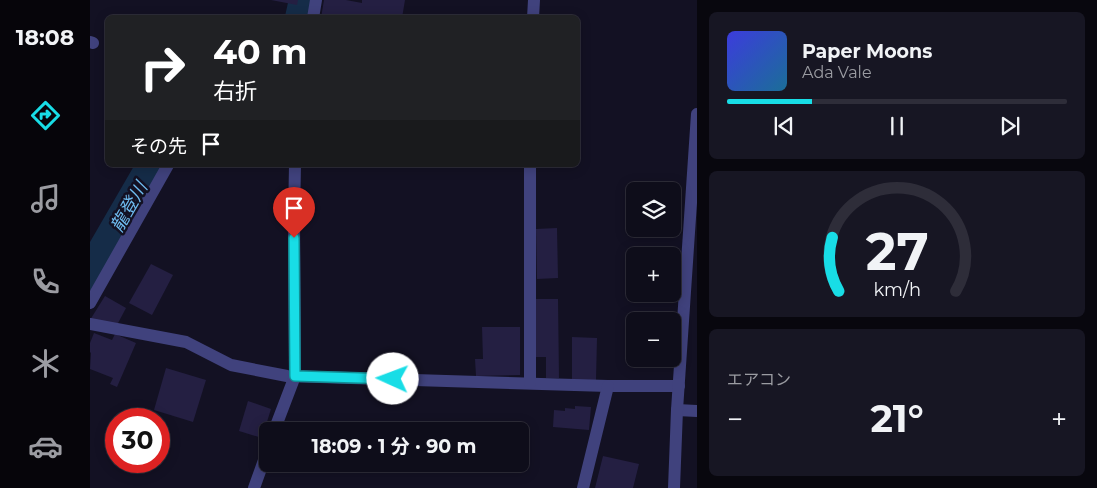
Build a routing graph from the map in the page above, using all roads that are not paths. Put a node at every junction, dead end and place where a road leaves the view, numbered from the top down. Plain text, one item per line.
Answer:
1 (316, 0) edge
2 (534, 0) edge
3 (314, 15) edge
4 (533, 15) edge
5 (697, 114) edge
6 (167, 167) edge
7 (296, 167) edge
8 (530, 167) edge
9 (90, 303) edge
10 (90, 324) edge
11 (295, 376) junction
12 (530, 383) junction
13 (608, 386) junction
14 (679, 386) junction
15 (687, 410) edge
16 (277, 422) edge
17 (260, 472) edge
18 (254, 488) edge
19 (583, 488) edge
20 (674, 488) edge

1 - 3 street
2 - 4 street
5 - 14 street
6 - 9 street
7 - 11 street
8 - 12 street
10 - 11 street
11 - 12 street
11 - 16 street
12 - 13 street
13 - 14 street
13 - 19 street
14 - 15 street
15 - 20 street
17 - 18 street

